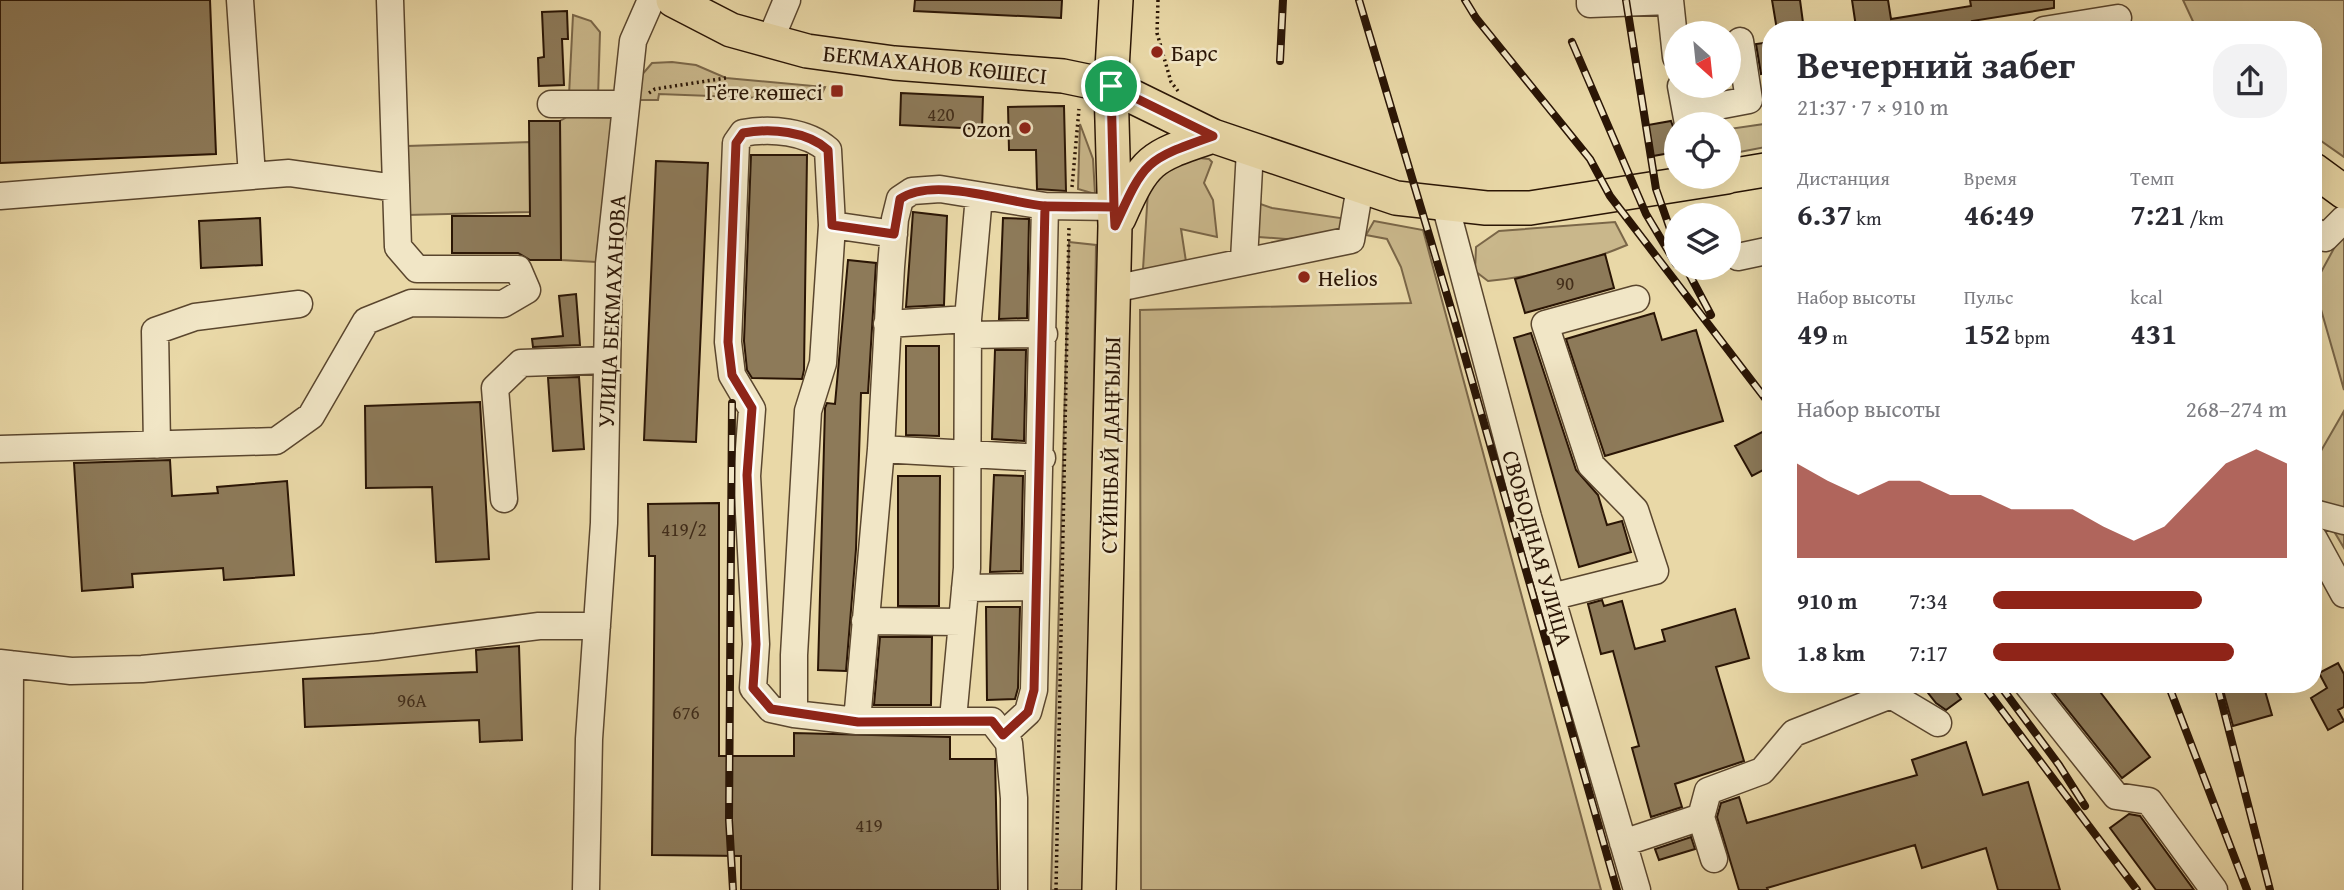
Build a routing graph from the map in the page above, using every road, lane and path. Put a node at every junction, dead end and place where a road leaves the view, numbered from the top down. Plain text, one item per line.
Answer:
1 (240, 0) edge
2 (390, 0) edge
3 (651, 0) edge
4 (673, 0) edge
5 (787, 0) edge
6 (1116, 0) edge
7 (1158, 0) edge
8 (1590, 0) edge
9 (1670, 1) edge
10 (2117, 16) edge
11 (1672, 21) edge
12 (2091, 21) edge
13 (769, 43) junction
14 (1741, 48) edge
15 (726, 78) dead end
16 (1111, 86) junction
17 (1180, 93) dead end
18 (551, 104) dead end
19 (625, 104) junction
20 (1079, 109) dead end
21 (1708, 112) edge
22 (1213, 136) junction
23 (1250, 150) junction
24 (1762, 170) edge
25 (1741, 174) edge
26 (252, 176) junction
27 (2322, 176) edge
28 (1664, 186) edge
29 (1360, 187) junction
30 (396, 188) junction
31 (2344, 192) edge
32 (0, 196) edge
33 (979, 196) junction
34 (1444, 204) junction
35 (1057, 206) junction
36 (1115, 217) junction
37 (2344, 219) edge
38 (832, 225) junction
39 (894, 234) junction
40 (2322, 237) edge
41 (1762, 252) edge
42 (1741, 256) edge
43 (1244, 260) junction
44 (1113, 289) junction
45 (1636, 299) dead end
46 (299, 304) dead end
47 (887, 324) junction
48 (968, 327) junction
49 (1044, 334) junction
50 (607, 360) junction
51 (158, 445) junction
52 (881, 449) junction
53 (0, 450) edge
54 (968, 454) junction
55 (1042, 458) junction
56 (504, 499) dead end
57 (2322, 515) edge
58 (2344, 521) edge
59 (2322, 554) edge
60 (1035, 587) junction
61 (965, 588) junction
62 (2344, 594) edge
63 (1551, 597) junction
64 (864, 621) junction
65 (962, 622) junction
66 (597, 626) junction
67 (5, 664) edge
68 (2034, 693) edge
69 (794, 714) junction
70 (953, 719) junction
71 (858, 722) junction
72 (1938, 723) dead end
73 (1003, 735) junction
74 (1701, 817) junction
75 (1623, 843) junction
76 (1714, 859) dead end
77 (9, 890) edge
78 (586, 890) edge
79 (1014, 890) edge
80 (1056, 890) edge
81 (1099, 890) edge
82 (1636, 890) edge
83 (2214, 890) edge

1 - 26 street
2 - 30 street
3 - 19 street, УЛИЦА БЕКМАХАНОВА
4 - 13 main road, БЕКМАХАНОВ КӨШЕСІ
5 - 13 street
6 - 16 main road, СҮЙІНБАЙ ДАҢҒЫЛЫ
7 - 17 path
8 - 9 street
9 - 11 street
10 - 12 street
13 - 16 main road, БЕКМАХАНОВ КӨШЕСІ
14 - 21 street
15 - 19 path
16 - 22 main road, БЕКМАХАНОВ КӨШЕСІ
16 - 36 main road, СҮЙІНБАЙ ДАҢҒЫЛЫ
18 - 19 street
19 - 50 street, УЛИЦА БЕКМАХАНОВА
20 - 35 path
22 - 23 main road, БЕКМАХАНОВ КӨШЕСІ
22 - 36 main road
23 - 29 main road, БЕКМАХАНОВ КӨШЕСІ
23 - 43 street
24 - 25 main road, БЕКМАХАНОВ КӨШЕСІ
26 - 30 street
26 - 32 street
27 - 31 main road
28 - 34 main road, БЕКМАХАНОВ КӨШЕСІ
29 - 34 main road, БЕКМАХАНОВ КӨШЕСІ
29 - 43 street
30 - 51 street
33 - 35 street
33 - 39 street
33 - 48 street
34 - 63 street, СВОБОДНАЯ УЛИЦА
35 - 36 street
35 - 49 street
35 - 80 path
36 - 44 main road, СҮЙІНБАЙ ДАҢҒЫЛЫ
37 - 40 street
38 - 39 street
38 - 69 street
38 - 69 street
39 - 47 street
41 - 42 street
43 - 44 street
44 - 81 main road, СҮЙІНБАЙ ДАҢҒЫЛЫ
45 - 63 street
46 - 51 street
47 - 48 street
47 - 52 street
48 - 49 street
48 - 54 street
49 - 55 street
50 - 56 street
50 - 66 street, УЛИЦА БЕКМАХАНОВА
51 - 53 street
52 - 54 street
52 - 64 street
54 - 55 street
54 - 61 street
55 - 60 street
57 - 58 street
59 - 62 street
60 - 61 street
60 - 73 street
61 - 65 street
63 - 75 street, СВОБОДНАЯ УЛИЦА
64 - 65 street
64 - 71 street
65 - 70 street
66 - 67 street
66 - 78 street, УЛИЦА БЕКМАХАНОВА
67 - 77 street
68 - 83 street
69 - 71 street
70 - 71 street
70 - 73 street
72 - 74 street
73 - 79 street
74 - 75 street
74 - 76 street
75 - 82 street, СВОБОДНАЯ УЛИЦА

